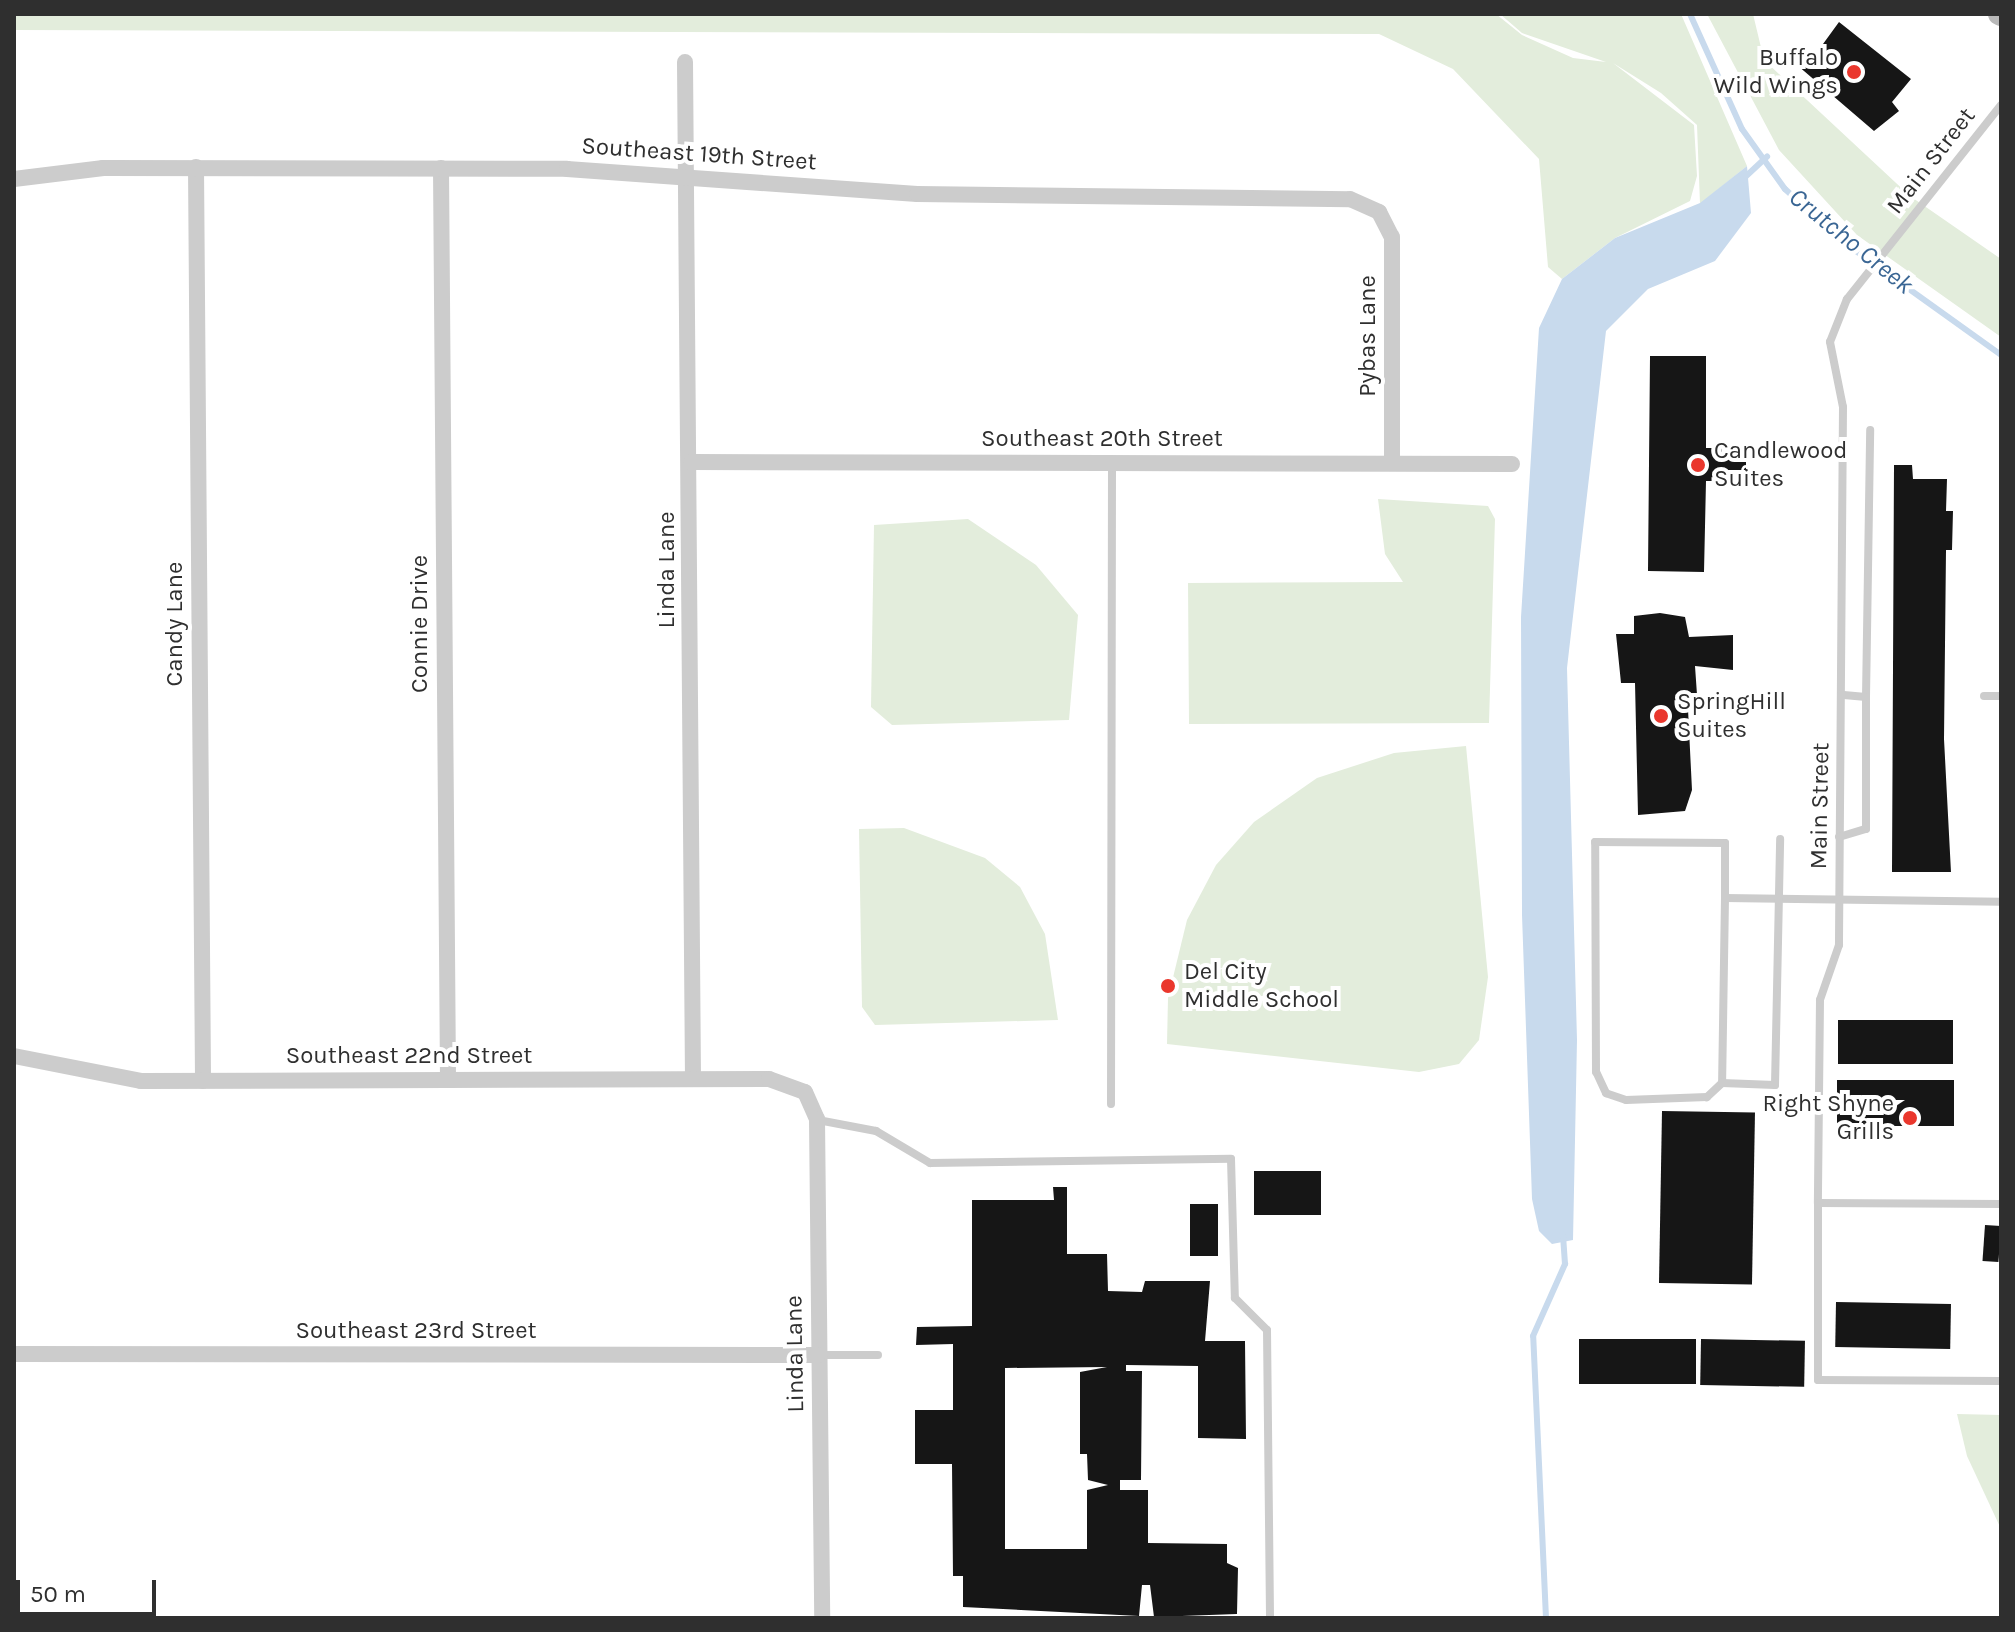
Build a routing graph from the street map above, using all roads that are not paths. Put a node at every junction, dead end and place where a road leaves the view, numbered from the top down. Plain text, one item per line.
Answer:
1 (685, 62) dead end
2 (2001, 105) edge
3 (196, 167) junction
4 (441, 168) junction
5 (687, 178) junction
6 (14, 179) edge
7 (1379, 212) joint
8 (1870, 430) dead end
9 (691, 462) junction
10 (1112, 463) junction
11 (1392, 463) junction
12 (1512, 464) dead end
13 (1841, 695) junction
14 (1984, 696) dead end
15 (2001, 696) edge
16 (1866, 697) junction
17 (1839, 837) junction
18 (1780, 839) dead end
19 (1725, 898) junction
20 (1778, 899) junction
21 (1839, 901) junction
22 (2001, 902) edge
23 (14, 1056) edge
24 (693, 1079) junction
25 (448, 1080) junction
26 (203, 1081) junction
27 (1722, 1083) junction
28 (805, 1092) joint
29 (1111, 1104) dead end
30 (817, 1119) junction
31 (1818, 1203) junction
32 (2001, 1204) edge
33 (14, 1354) edge
34 (818, 1355) junction
35 (878, 1355) dead end
36 (2001, 1381) edge
37 (822, 1618) edge
38 (1270, 1618) edge

1 - 5 street, Linda Lane
2 - 13 lane, Main Street
3 - 4 street, Southeast 19th Street
3 - 6 street, Southeast 19th Street
3 - 26 street, Candy Lane
4 - 5 street, Southeast 19th Street
4 - 25 street, Connie Drive
5 - 7 street, Southeast 19th Street
5 - 9 street, Linda Lane
7 - 11 street, Pybas Lane
8 - 16 lane
9 - 10 street, Southeast 20th Street
9 - 24 street, Linda Lane
10 - 11 street, Southeast 20th Street
10 - 29 lane
11 - 12 street, Southeast 20th Street
13 - 16 lane
13 - 17 lane, Main Street
14 - 15 lane
16 - 17 lane
17 - 21 lane, Main Street
18 - 20 lane
19 - 20 lane
19 - 27 lane
19 - 27 lane
20 - 21 lane
20 - 27 lane
21 - 22 lane
21 - 31 lane, Main Street
23 - 26 street, Southeast 22nd Street
24 - 25 street, Southeast 22nd Street
24 - 28 street, Southeast 22nd Street
25 - 26 street, Southeast 22nd Street
28 - 30 street, Linda Lane
30 - 34 street, Linda Lane
30 - 38 lane
31 - 32 lane
31 - 36 lane, Main Street
33 - 34 street, Southeast 23rd Street
34 - 35 lane
34 - 37 street, Linda Lane

